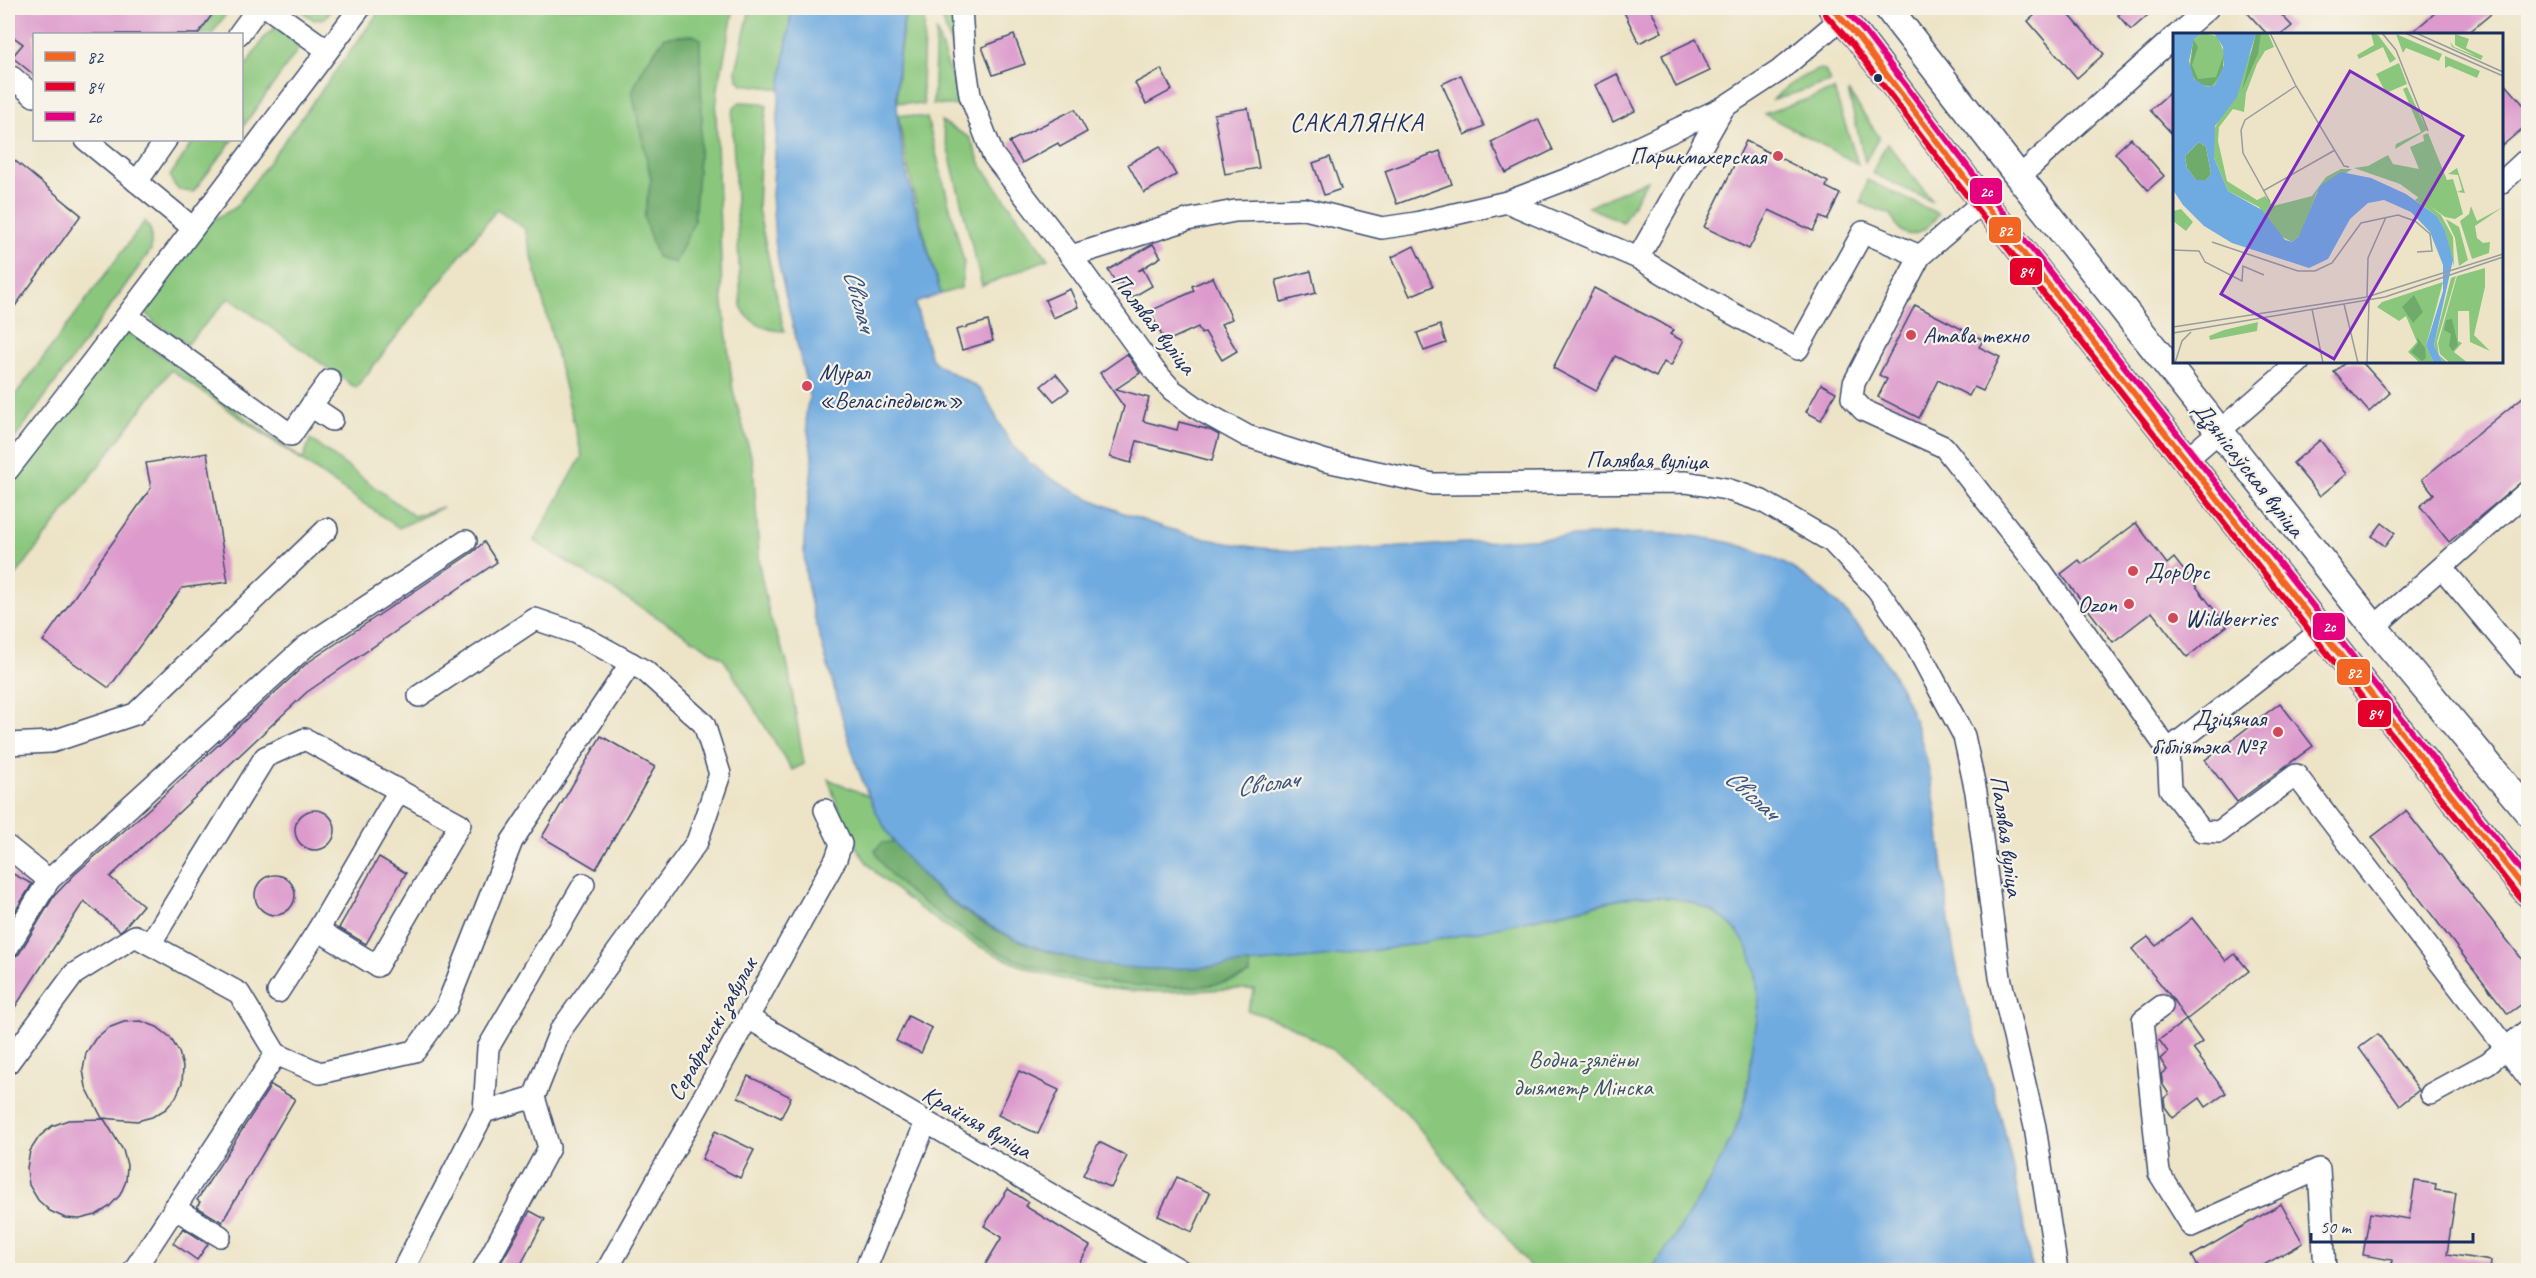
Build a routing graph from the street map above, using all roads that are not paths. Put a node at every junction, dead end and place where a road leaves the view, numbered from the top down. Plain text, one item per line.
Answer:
1 (258, 8) edge
2 (268, 8) edge
3 (360, 8) edge
4 (961, 8) edge
5 (1888, 8) edge
6 (2208, 8) edge
7 (1837, 13) edge
8 (240, 33) edge
9 (2179, 33) edge
10 (2173, 39) edge
11 (327, 50) junction
12 (12, 77) dead end
13 (33, 95) edge
14 (1724, 106) junction
15 (87, 141) edge
16 (165, 141) edge
17 (2529, 158) edge
18 (2503, 181) edge
19 (136, 182) junction
20 (2026, 186) junction
21 (1976, 193) junction
22 (1507, 202) junction
23 (194, 228) junction
24 (1071, 256) junction
25 (1920, 256) junction
26 (1638, 258) junction
27 (128, 316) junction
28 (2298, 363) edge
29 (330, 380) dead end
30 (311, 406) junction
31 (332, 420) dead end
32 (2219, 432) junction
33 (2186, 460) junction
34 (8, 470) edge
35 (2529, 491) edge
36 (327, 529) dead end
37 (466, 541) dead end
38 (2442, 568) junction
39 (2374, 627) junction
40 (2321, 631) junction
41 (2529, 662) edge
42 (631, 663) junction
43 (419, 696) dead end
44 (8, 744) edge
45 (2168, 750) junction
46 (399, 791) junction
47 (825, 810) dead end
48 (2527, 810) edge
49 (8, 847) edge
50 (50, 880) junction
51 (584, 884) dead end
52 (2529, 893) edge
53 (318, 930) junction
54 (150, 944) junction
55 (8, 947) edge
56 (278, 992) dead end
57 (2163, 1006) dead end
58 (748, 1018) junction
59 (2529, 1030) edge
60 (2506, 1049) junction
61 (276, 1054) junction
62 (8, 1063) edge
63 (2529, 1077) edge
64 (2431, 1094) dead end
65 (534, 1097) junction
66 (484, 1112) junction
67 (926, 1122) junction
68 (174, 1208) junction
69 (220, 1236) dead end
70 (134, 1270) edge
71 (402, 1270) edge
72 (483, 1270) edge
73 (607, 1270) edge
74 (865, 1270) edge
75 (1180, 1270) edge
76 (2057, 1270) edge
77 (2325, 1270) edge

1 - 8 street
2 - 11 street
3 - 11 street
4 - 24 street, Палявая вуліца
5 - 20 main road, Дзянісаўская вуліца
6 - 9 street
7 - 14 street
7 - 21 main road, Дзянісаўская вуліца
10 - 20 street
11 - 23 street
12 - 13 street
14 - 22 street
14 - 26 street
15 - 19 street
16 - 19 street
17 - 18 street
19 - 23 street
20 - 21 main road
20 - 32 main road, Дзянісаўская вуліца
21 - 25 street
21 - 33 main road, Дзянісаўская вуліца
22 - 24 street
22 - 26 street
23 - 27 street
24 - 76 street, Палявая вуліца
25 - 26 street
25 - 45 street
27 - 30 street
27 - 34 street
28 - 32 street
29 - 30 street
30 - 31 street
32 - 33 street
32 - 39 main road, Дзянісаўская вуліца
33 - 40 main road, Дзянісаўская вуліца
35 - 38 street
36 - 44 street
37 - 50 street
38 - 39 street
38 - 41 street
39 - 48 main road, Дзянісаўская вуліца
40 - 45 street
40 - 52 main road, Дзянісаўская вуліца
42 - 43 street
42 - 61 street
42 - 65 street
45 - 60 street
46 - 53 street
46 - 53 street
46 - 54 street
47 - 58 street, Серабранскі завулак
49 - 50 street
50 - 55 street
51 - 66 street
53 - 56 street
54 - 61 street
54 - 62 street
57 - 77 street
58 - 67 street, Крайняя вуліца
58 - 73 street, Серабранскі завулак
59 - 60 street
60 - 63 street
60 - 64 street
61 - 68 street
65 - 66 street
65 - 72 street
66 - 71 street
67 - 74 street
67 - 75 street, Крайняя вуліца
68 - 69 street
68 - 70 street

